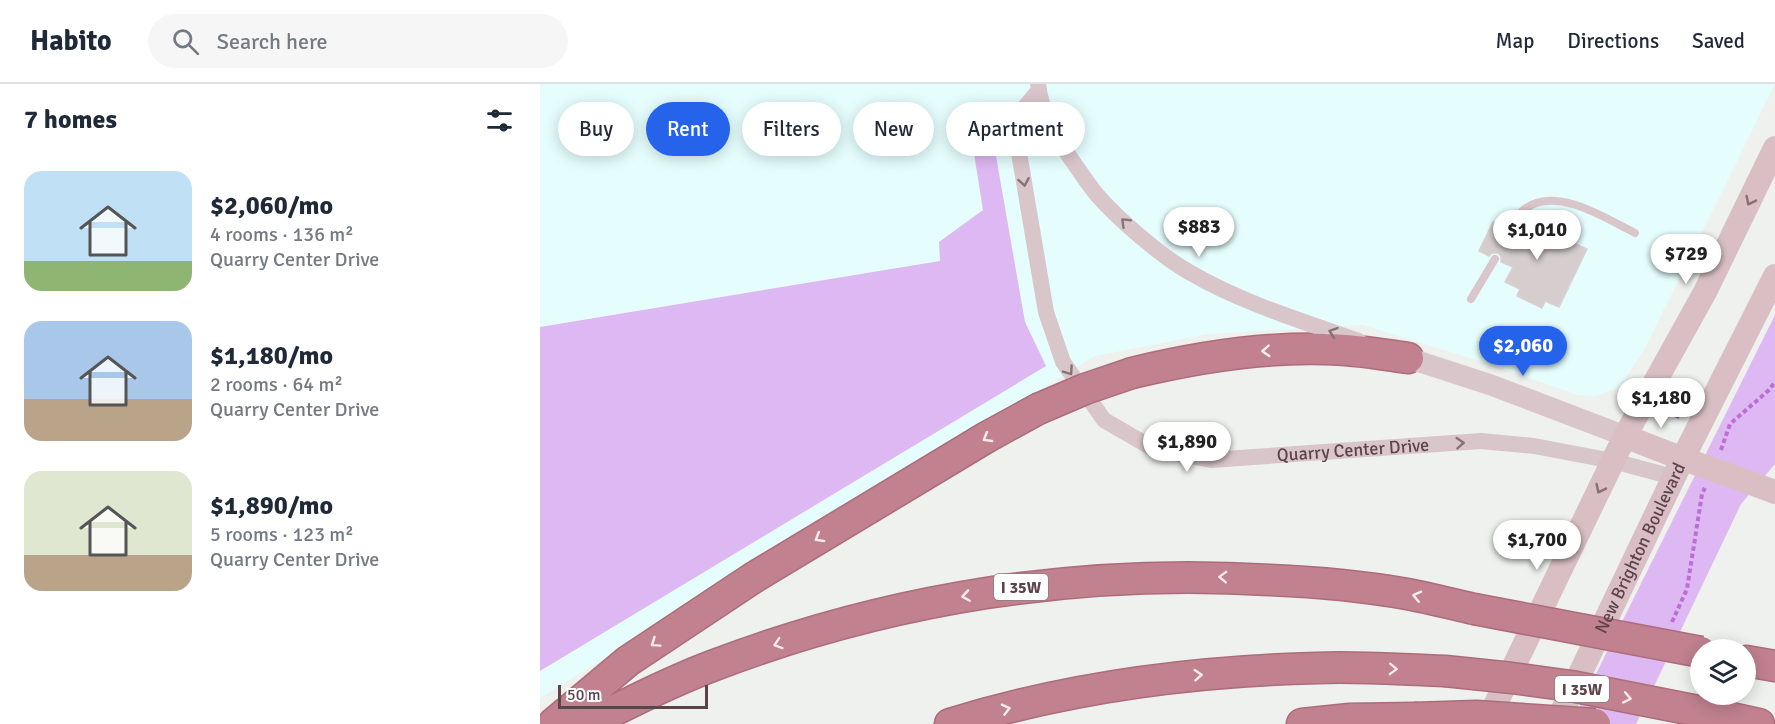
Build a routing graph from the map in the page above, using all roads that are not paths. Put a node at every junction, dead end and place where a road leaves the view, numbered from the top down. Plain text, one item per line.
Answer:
1 (1038, 87) edge
2 (1775, 148) edge
3 (1509, 230) dead end
4 (1635, 233) dead end
5 (1495, 259) dead end
6 (1775, 276) edge
7 (1471, 299) dead end
8 (1408, 358) junction
9 (1625, 436) junction
10 (1613, 461) junction
11 (1677, 469) junction
12 (1775, 492) edge
13 (1690, 650) edge
14 (1756, 663) edge
15 (1775, 666) edge
16 (554, 724) edge
17 (588, 724) edge
18 (950, 724) edge
19 (1302, 724) edge
20 (1486, 724) edge
21 (1556, 724) edge
22 (1595, 724) edge
23 (1759, 724) edge

8 -> 1 street, Quarry Center Drive
1 -> 10 street, Quarry Center Drive
2 -> 9 main road
3 - 4 lane
5 - 7 lane
6 - 11 main road, New Brighton Boulevard
8 - 9 street, Quarry Center Drive
8 -> 16 highway, bridge
9 - 10 main road
9 - 11 main road, Quarry Center Drive
10 - 11 street, Quarry Center Drive
10 -> 20 main road
11 - 12 main road, Quarry Center Drive
11 - 21 main road, New Brighton Boulevard
13 -> 17 highway, I 35W, bridge
14 - 15 highway
18 -> 23 highway, I 35W, bridge
19 - 22 highway, bridge

